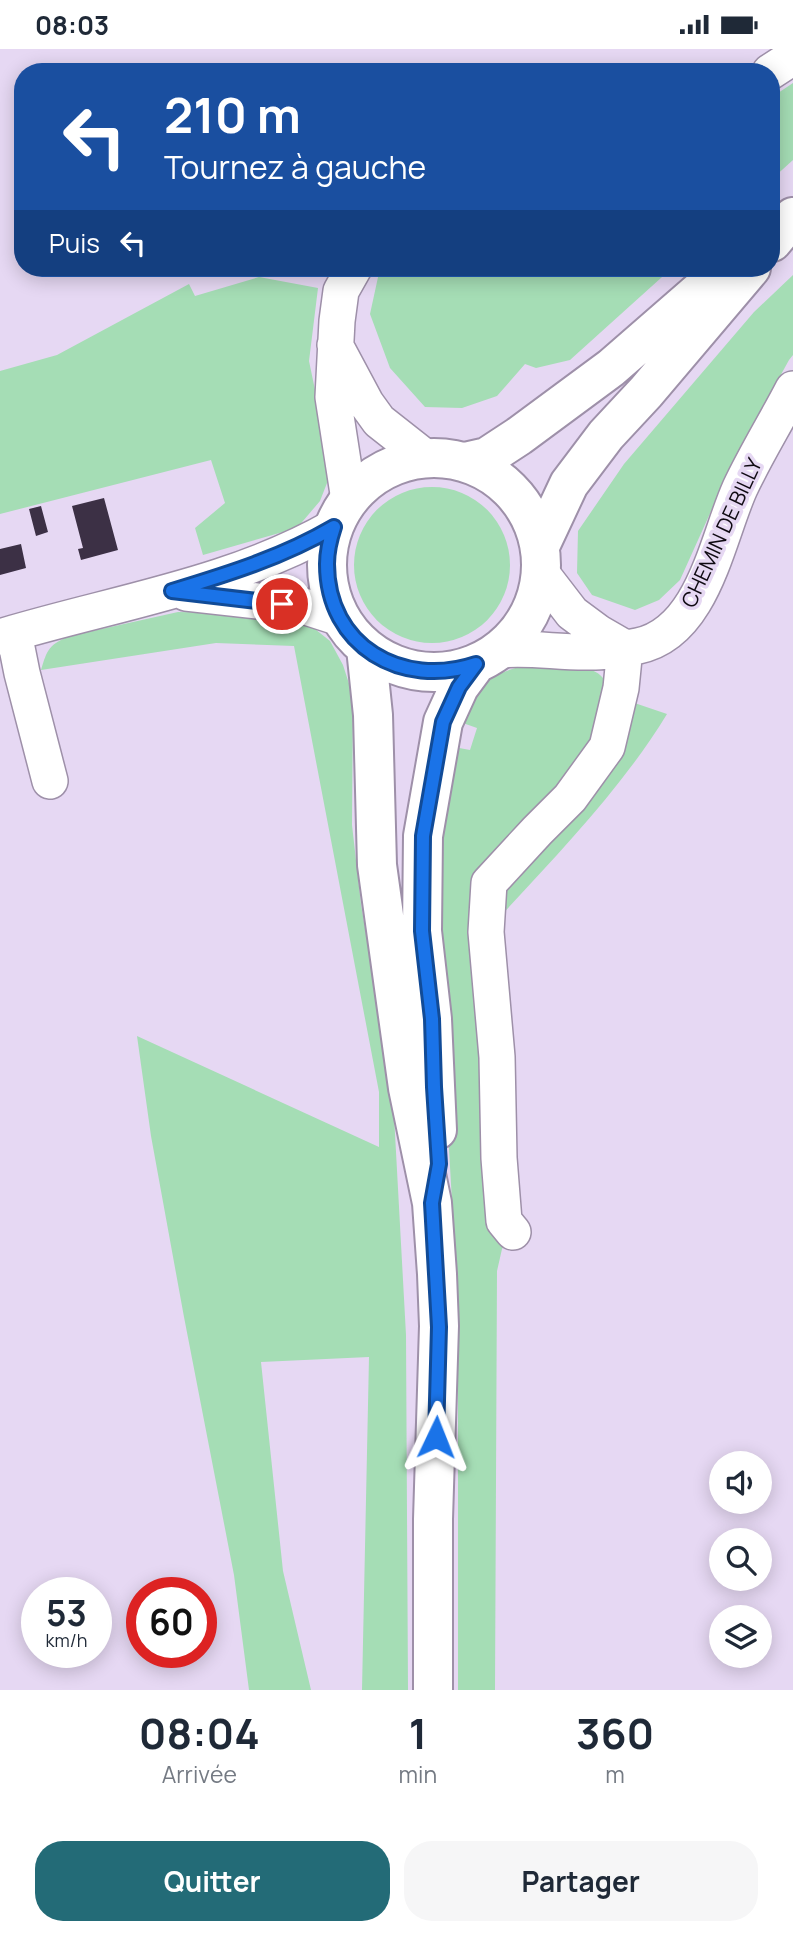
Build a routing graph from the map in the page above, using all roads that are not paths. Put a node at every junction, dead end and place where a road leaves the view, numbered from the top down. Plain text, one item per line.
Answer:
1 (793, 217) edge
2 (780, 232) edge
3 (349, 277) edge
4 (716, 277) edge
5 (743, 277) edge
6 (335, 345) junction
7 (793, 389) edge
8 (426, 458) junction
9 (465, 462) junction
10 (342, 514) junction
11 (541, 560) junction
12 (172, 591) junction
13 (340, 618) junction
14 (7, 635) edge
15 (366, 648) junction
16 (625, 648) junction
17 (488, 657) junction
18 (50, 781) dead end
19 (432, 1203) junction
20 (513, 1232) dead end
21 (433, 1690) edge

1 - 2 main road
3 - 6 street
4 - 9 main road
5 - 11 main road
6 - 8 street
6 - 10 street
7 - 16 street, CHEMIN DE BILLY
8 - 9 main road
8 - 10 main road
9 - 11 main road
10 - 12 street
10 - 13 main road
11 - 16 street
11 - 17 main road
12 - 13 street
12 - 14 street
13 - 15 main road
14 - 18 street
15 - 17 main road
15 - 19 main road
16 - 17 street, CHEMIN DE BILLY
16 - 20 street
17 - 19 main road
19 - 21 main road

